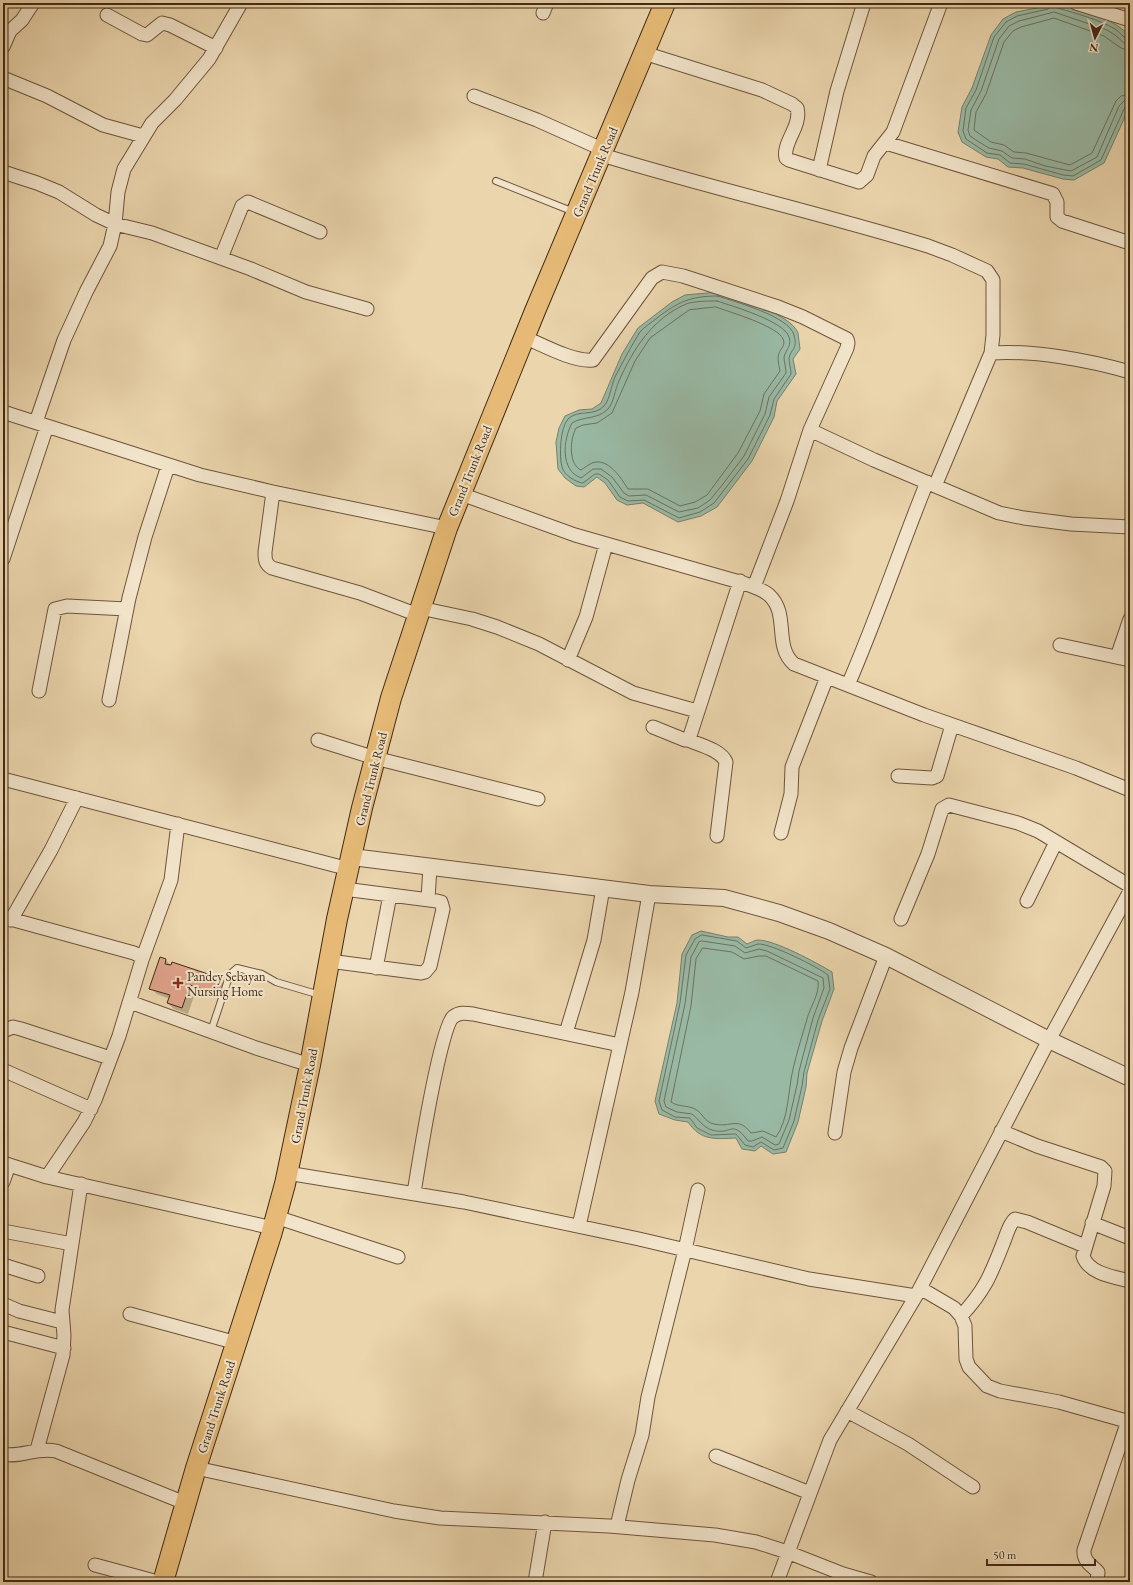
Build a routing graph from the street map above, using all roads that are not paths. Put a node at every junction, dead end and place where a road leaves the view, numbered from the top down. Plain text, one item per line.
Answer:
1 (33, 3) edge
2 (241, 3) edge
3 (665, 3) edge
4 (864, 3) edge
5 (941, 3) edge
6 (1077, 3) edge
7 (107, 15) dead end
8 (1130, 20) edge
9 (8, 24) edge
10 (3, 47) edge
11 (216, 48) junction
12 (644, 53) junction
13 (3, 78) edge
14 (474, 96) dead end
15 (143, 136) junction
16 (886, 142) junction
17 (603, 153) junction
18 (819, 170) junction
19 (3, 172) edge
20 (496, 181) dead end
21 (577, 213) junction
22 (115, 224) junction
23 (320, 232) dead end
24 (1130, 243) edge
25 (221, 258) junction
26 (367, 309) dead end
27 (524, 337) junction
28 (991, 353) junction
29 (1130, 372) edge
30 (3, 412) edge
31 (41, 424) junction
32 (810, 430) junction
33 (168, 466) junction
34 (931, 484) junction
35 (273, 492) junction
36 (460, 494) junction
37 (1130, 527) edge
38 (8, 528) edge
39 (447, 528) junction
40 (606, 544) junction
41 (3, 559) edge
42 (740, 582) junction
43 (754, 587) junction
44 (127, 609) junction
45 (419, 611) junction
46 (1130, 619) edge
47 (1060, 645) dead end
48 (1124, 659) edge
49 (568, 660) junction
50 (827, 677) junction
51 (848, 685) junction
52 (39, 691) dead end
53 (109, 700) dead end
54 (697, 711) junction
55 (952, 725) junction
56 (653, 727) dead end
57 (318, 740) dead end
58 (688, 740) junction
59 (375, 758) junction
60 (898, 776) dead end
61 (3, 779) edge
62 (1130, 790) edge
63 (76, 798) junction
64 (538, 799) dead end
65 (178, 824) junction
66 (781, 833) dead end
67 (716, 836) dead end
68 (1056, 842) junction
69 (353, 850) junction
70 (430, 867) junction
71 (1130, 886) edge
72 (603, 888) junction
73 (344, 889) junction
74 (1130, 891) edge
75 (649, 894) junction
76 (390, 895) junction
77 (428, 899) junction
78 (1027, 901) dead end
79 (7, 918) edge
80 (901, 919) dead end
81 (886, 956) junction
82 (142, 960) junction
83 (329, 961) junction
84 (376, 968) junction
85 (323, 996) junction
86 (130, 1002) junction
87 (3, 1031) edge
88 (211, 1031) junction
89 (566, 1033) junction
90 (1049, 1040) junction
91 (620, 1045) junction
92 (110, 1058) junction
93 (310, 1065) junction
94 (3, 1070) edge
95 (1130, 1078) edge
96 (91, 1109) junction
97 (1002, 1131) junction
98 (835, 1133) dead end
99 (6, 1164) edge
100 (287, 1173) junction
101 (47, 1176) junction
102 (3, 1182) edge
103 (81, 1184) junction
104 (698, 1190) dead end
105 (414, 1193) junction
106 (274, 1223) junction
107 (1092, 1223) junction
108 (579, 1226) junction
109 (3, 1231) edge
110 (1130, 1238) edge
111 (72, 1244) junction
112 (1085, 1246) junction
113 (685, 1250) junction
114 (398, 1257) dead end
115 (3, 1265) edge
116 (38, 1276) dead end
117 (1130, 1281) edge
118 (918, 1292) junction
119 (3, 1304) edge
120 (130, 1314) dead end
121 (961, 1316) junction
122 (62, 1322) junction
123 (3, 1332) edge
124 (237, 1343) junction
125 (64, 1348) junction
126 (847, 1411) junction
127 (1129, 1421) edge
128 (37, 1450) junction
129 (3, 1454) edge
130 (716, 1456) dead end
131 (196, 1468) junction
132 (973, 1487) dead end
133 (810, 1493) junction
134 (185, 1503) junction
135 (545, 1522) junction
136 (617, 1526) junction
137 (787, 1552) junction
138 (95, 1565) dead end
139 (158, 1582) edge
140 (163, 1582) edge
141 (535, 1582) edge
142 (777, 1582) edge
143 (870, 1582) edge
144 (1098, 1582) edge

1 - 9 street
2 - 11 street
3 - 12 main road, Grand Trunk Road
4 - 18 street
5 - 16 street
6 - 8 street
7 - 11 street
9 - 10 street
11 - 15 street
12 - 17 main road, Grand Trunk Road
12 - 18 street
13 - 15 street
14 - 17 street
15 - 22 street
16 - 18 street
16 - 24 street
17 - 21 main road, Grand Trunk Road
17 - 28 street
19 - 22 street
20 - 21 lane
21 - 27 main road, Grand Trunk Road
22 - 25 street
22 - 31 street
23 - 25 street
25 - 26 street
27 - 32 street
27 - 36 main road, Grand Trunk Road
28 - 29 street
28 - 34 street
30 - 31 street
31 - 33 street
31 - 38 street
32 - 34 street
32 - 43 street
33 - 35 street
33 - 44 street
34 - 37 street
34 - 51 street
35 - 39 street
35 - 45 street
36 - 39 main road, Grand Trunk Road
36 - 40 street
38 - 41 street
39 - 45 main road, Grand Trunk Road
40 - 42 street
40 - 49 street
42 - 43 street
42 - 54 street
43 - 50 street
44 - 52 street
44 - 53 street
45 - 49 street
45 - 59 main road, Grand Trunk Road
46 - 48 street
47 - 48 street
49 - 54 street
50 - 51 street
50 - 66 street
51 - 55 street
54 - 58 street
55 - 60 street
55 - 62 street
56 - 58 street
57 - 59 street
58 - 67 street
59 - 64 street
59 - 69 main road, Grand Trunk Road
61 - 63 street
63 - 65 street
63 - 79 street
65 - 69 street
65 - 82 street
68 - 71 street
68 - 78 street
68 - 80 street
69 - 70 street
69 - 73 main road, Grand Trunk Road
70 - 72 street
70 - 77 street
72 - 75 street
72 - 89 street
73 - 76 street
73 - 83 main road, Grand Trunk Road
74 - 90 street
75 - 81 street
75 - 91 street
76 - 77 street
76 - 84 street
77 - 84 street
79 - 82 street
81 - 90 street
81 - 98 street
82 - 86 street
83 - 84 street
83 - 85 main road, Grand Trunk Road
85 - 88 lane
85 - 93 main road, Grand Trunk Road
86 - 88 street
86 - 92 street
87 - 92 street
88 - 93 street
89 - 91 street
89 - 105 street
90 - 95 street
90 - 97 street
91 - 108 street
92 - 96 street
93 - 100 main road, Grand Trunk Road
94 - 96 street
96 - 101 street
97 - 107 street
97 - 118 street
99 - 101 street
99 - 102 street
100 - 105 street
100 - 106 main road, Grand Trunk Road
101 - 103 street
103 - 106 street
103 - 111 street
104 - 113 street
105 - 108 street
106 - 114 street
106 - 124 main road, Grand Trunk Road
107 - 110 street
107 - 112 street
108 - 113 street
109 - 111 street
111 - 122 street
112 - 117 street
112 - 121 street
113 - 118 street
113 - 136 street
115 - 116 street
118 - 121 street
118 - 126 street
119 - 122 street
120 - 124 street
121 - 127 street
122 - 125 street
123 - 125 street
124 - 131 main road, Grand Trunk Road
125 - 128 street
126 - 132 street
126 - 133 street
127 - 144 street
128 - 129 street
128 - 134 street
130 - 133 street
131 - 134 main road, Grand Trunk Road
131 - 135 street
133 - 137 street
134 - 140 main road, Grand Trunk Road
135 - 136 street
135 - 141 street
136 - 137 street
137 - 142 street
137 - 143 street
138 - 139 street

